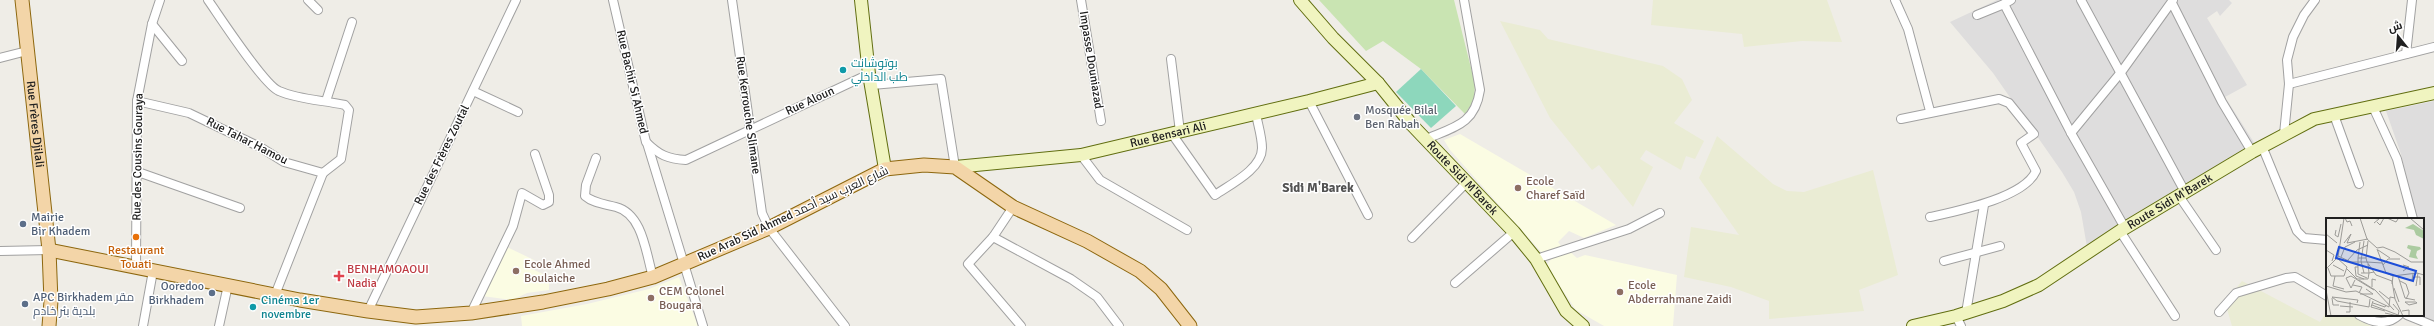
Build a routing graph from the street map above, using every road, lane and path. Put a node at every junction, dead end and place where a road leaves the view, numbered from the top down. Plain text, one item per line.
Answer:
1 (22, 0) edge
2 (160, 0) edge
3 (208, 0) edge
4 (308, 0) edge
5 (516, 0) edge
6 (613, 0) edge
7 (732, 0) edge
8 (860, 0) edge
9 (1081, 0) edge
10 (1300, 0) edge
11 (1464, 0) edge
12 (1895, 0) edge
13 (2081, 0) edge
14 (2315, 0) edge
15 (2412, 0) edge
16 (2173, 1) edge
17 (2007, 2) edge
18 (318, 10) dead end
19 (1977, 15) dead end
20 (352, 22) dead end
21 (152, 24) junction
22 (2434, 48) edge
23 (27, 51) junction
24 (2406, 54) junction
25 (0, 58) edge
26 (1171, 59) dead end
27 (182, 61) dead end
28 (2122, 71) junction
29 (870, 79) junction
30 (1378, 83) junction
31 (2289, 84) junction
32 (473, 91) junction
33 (2434, 93) edge
34 (137, 101) junction
35 (326, 101) junction
36 (1308, 101) junction
37 (2373, 107) junction
38 (518, 112) dead end
39 (1930, 112) junction
40 (1256, 114) junction
41 (2334, 115) junction
42 (1900, 119) dead end
43 (1101, 120) dead end
44 (750, 129) junction
45 (1176, 133) junction
46 (2071, 133) junction
47 (2284, 134) junction
48 (1426, 140) junction
49 (646, 142) junction
50 (2257, 149) junction
51 (535, 154) dead end
52 (1081, 155) junction
53 (596, 158) dead end
54 (955, 167) junction
55 (885, 169) junction
56 (138, 172) junction
57 (323, 173) junction
58 (1467, 182) junction
59 (2359, 184) dead end
60 (2182, 194) junction
61 (1984, 205) junction
62 (1013, 207) junction
63 (240, 208) dead end
64 (1660, 213) dead end
65 (1368, 215) dead end
66 (1930, 217) dead end
67 (2412, 218) edge
68 (769, 228) junction
69 (2123, 229) junction
70 (1187, 230) dead end
71 (1514, 232) junction
72 (993, 237) junction
73 (1412, 238) dead end
74 (2326, 240) edge
75 (2000, 246) dead end
76 (49, 250) junction
77 (2216, 250) dead end
78 (0, 251) edge
79 (1975, 253) junction
80 (1536, 260) junction
81 (1944, 261) dead end
82 (683, 266) junction
83 (136, 268) junction
84 (153, 272) junction
85 (653, 277) junction
86 (1454, 283) dead end
87 (228, 285) junction
88 (275, 295) junction
89 (2326, 295) edge
90 (368, 310) junction
91 (2218, 312) dead end
92 (471, 313) junction
93 (2175, 316) dead end
94 (2361, 316) edge
95 (2398, 316) edge
96 (2409, 316) edge
97 (1961, 318) edge
98 (49, 326) edge
99 (143, 326) edge
100 (219, 326) edge
101 (703, 326) edge
102 (845, 326) edge
103 (1021, 326) edge
104 (1119, 326) edge
105 (1190, 326) edge
106 (1583, 326) edge
107 (1913, 326) edge
108 (2434, 326) edge

1 - 23 main road, Rue Frères Djilali
2 - 21 street, Rue des Cousins Gouraya
3 - 35 street
4 - 18 street
5 - 32 street, Rue des Frères Zoutal
6 - 49 street, Rue Bachir Si Ahmed
7 - 44 street, Rue Kerrouche Slimane
8 - 29 street
9 - 43 street, Impasse Douniazad
10 - 30 street, Route Sidi M'Barek
11 - 48 street
12 - 39 street
13 - 28 street
14 - 31 street
15 - 24 street
16 - 28 street
16 - 50 street
17 - 19 street
17 - 46 street
20 - 35 street
21 - 27 street
21 - 34 street, Rue des Cousins Gouraya
22 - 24 street
23 - 25 street
23 - 76 main road, Rue Frères Djilali
24 - 31 street
26 - 45 street
28 - 46 street
28 - 60 street
29 - 44 street, Rue Aloun
29 - 54 street, Rue Aloun
29 - 55 street
30 - 36 street, Rue Bensari Ali
30 - 48 street, Route Sidi M'Barek
31 - 47 street
32 - 38 street
32 - 90 street, Rue des Frères Zoutal
33 - 37 street, Route Sidi M'Barek
34 - 56 street, Rue des Cousins Gouraya
34 - 57 street, Rue Tahar Hamou
35 - 57 street
36 - 40 street, Rue Bensari Ali
36 - 65 street
37 - 41 street, Route Sidi M'Barek
37 - 67 street
39 - 42 street
39 - 61 street
40 - 45 street, Rue Bensari Ali
40 - 45 street
41 - 47 street, Route Sidi M'Barek
41 - 59 street
44 - 49 street, Rue Bachir Si Ahmed
44 - 68 street, Rue Kerrouche Slimane
45 - 52 street, Rue Bensari Ali
46 - 69 street
47 - 50 street, Route Sidi M'Barek
48 - 58 street, Route Sidi M'Barek
49 - 82 street
50 - 60 street, Route Sidi M'Barek
50 - 74 street
51 - 92 street
52 - 54 street, Rue Bensari Ali
52 - 70 street
53 - 85 street
54 - 55 main road, Rue Arab Sid Ahmed شارع العرب سيد أحمد
54 - 62 main road
55 - 68 main road, Rue Arab Sid Ahmed شارع العرب سيد أحمد
56 - 63 street
56 - 83 street, Rue des Cousins Gouraya
57 - 88 street
58 - 71 street, Route Sidi M'Barek
58 - 73 street
60 - 69 street, Route Sidi M'Barek
60 - 77 street
61 - 66 street
61 - 79 street
62 - 72 street
62 - 105 main road
64 - 80 street
68 - 82 main road, Rue Arab Sid Ahmed شارع العرب سيد أحمد
68 - 102 street, Rue Kerrouche Slimane
69 - 93 street
69 - 97 street, Route Sidi M'Barek
71 - 80 street, Route Sidi M'Barek
71 - 86 street
72 - 103 street
72 - 104 street
75 - 79 street
76 - 78 street
76 - 83 main road, Rue Arab Sid Ahmed شارع العرب سيد أحمد
76 - 98 main road, Rue Frères Djilali
79 - 81 street
79 - 97 street
80 - 106 street, Route Sidi M'Barek
82 - 85 main road, Rue Arab Sid Ahmed شارع العرب سيد أحمد
82 - 101 street
83 - 84 main road, Rue Arab Sid Ahmed شارع العرب سيد أحمد
84 - 87 main road, Rue Arab Sid Ahmed شارع العرب سيد أحمد
84 - 99 street
85 - 92 main road, Rue Arab Sid Ahmed شارع العرب سيد أحمد
87 - 88 main road, Rue Arab Sid Ahmed شارع العرب سيد أحمد
87 - 100 street
88 - 90 main road, Rue Arab Sid Ahmed شارع العرب سيد أحمد
89 - 91 street
90 - 92 main road, Rue Arab Sid Ahmed شارع العرب سيد أحمد
94 - 95 street
96 - 108 street
97 - 107 street, Route Sidi M'Barek

